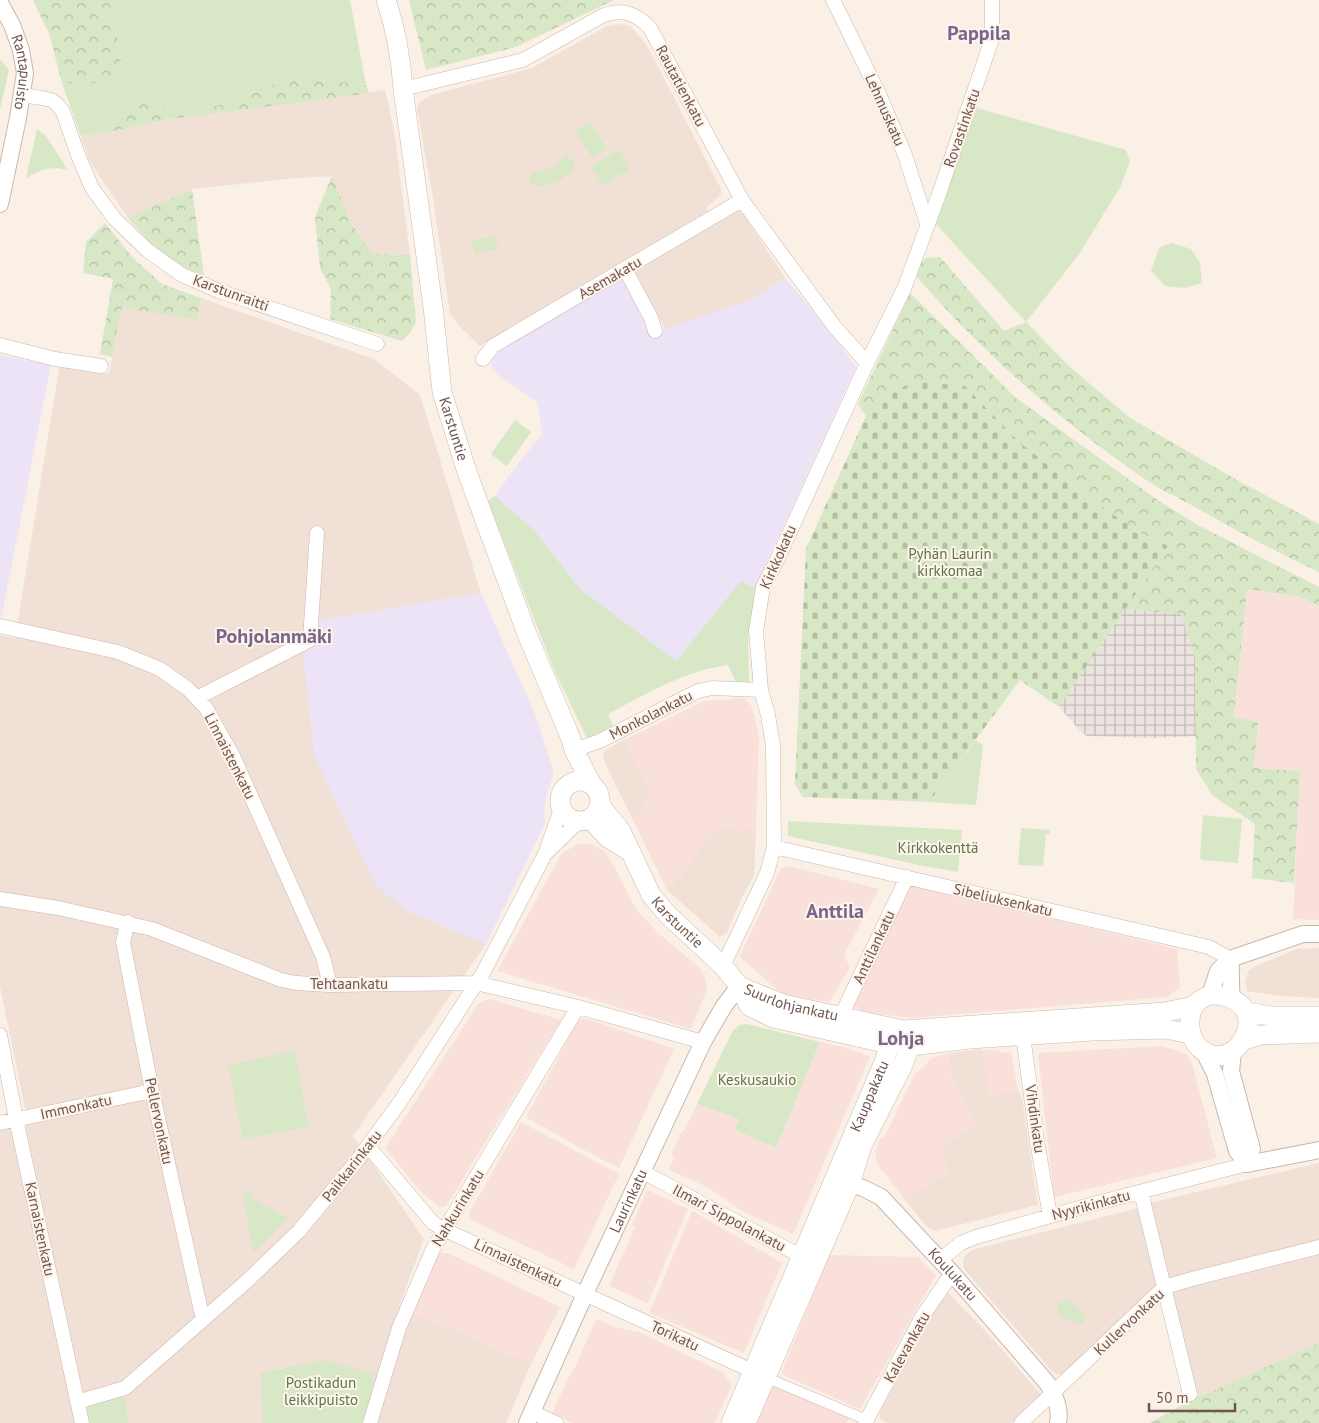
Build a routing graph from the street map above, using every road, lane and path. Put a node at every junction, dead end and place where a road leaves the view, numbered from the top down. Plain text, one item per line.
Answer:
1 (375, 0) edge
2 (386, 0) edge
3 (833, 0) edge
4 (992, 0) edge
5 (0, 3) edge
6 (402, 89) junction
7 (22, 95) junction
8 (4, 164) edge
9 (742, 200) junction
10 (0, 204) edge
11 (927, 224) junction
12 (626, 269) junction
13 (904, 289) joint
14 (655, 331) dead end
15 (377, 344) dead end
16 (0, 346) edge
17 (483, 359) dead end
18 (867, 362) junction
19 (101, 366) dead end
20 (316, 533) dead end
21 (0, 626) edge
22 (760, 690) junction
23 (197, 698) junction
24 (574, 750) junction
25 (592, 785) junction
26 (565, 787) junction
27 (561, 809) junction
28 (590, 815) junction
29 (774, 847) junction
30 (545, 854) junction
31 (907, 877) junction
32 (0, 899) edge
33 (128, 922) junction
34 (1319, 934) edge
35 (1230, 959) junction
36 (723, 966) junction
37 (476, 984) junction
38 (330, 985) junction
39 (739, 986) junction
40 (1210, 995) junction
41 (1232, 998) junction
42 (1193, 1006) junction
43 (578, 1007) junction
44 (1246, 1012) junction
45 (841, 1016) junction
46 (1319, 1016) edge
47 (1319, 1033) edge
48 (1190, 1034) junction
49 (0, 1035) edge
50 (1023, 1035) junction
51 (906, 1038) junction
52 (704, 1042) junction
53 (890, 1043) junction
54 (1238, 1046) junction
55 (1204, 1052) junction
56 (152, 1091) junction
57 (16, 1120) junction
58 (0, 1123) edge
59 (368, 1146) junction
60 (1319, 1150) edge
61 (1247, 1164) junction
62 (643, 1172) junction
63 (842, 1181) junction
64 (1141, 1192) junction
65 (1049, 1209) junction
66 (445, 1230) junction
67 (1319, 1247) edge
68 (808, 1260) junction
69 (940, 1260) junction
70 (952, 1273) junction
71 (1165, 1287) junction
72 (585, 1294) junction
73 (204, 1318) junction
74 (759, 1374) junction
75 (1053, 1393) junction
76 (1190, 1394) dead end
77 (77, 1402) junction
78 (530, 1418) edge
79 (78, 1422) edge
80 (869, 1422) edge
81 (370, 1423) edge
82 (556, 1423) edge
83 (731, 1423) edge
84 (746, 1423) edge
85 (1021, 1423) edge
86 (1058, 1423) edge

1 - 6 main road, Karstuntie
2 - 6 main road, Karstuntie
3 - 11 street, Lehmuskatu
4 - 11 street, Rovastinkatu
5 - 7 street, Rantapuisto
6 - 9 street, Rautatienkatu
6 - 24 main road, Karstuntie
7 - 8 street, Rantapuisto
7 - 15 street, Karstunraitti
8 - 10 street, Rantapuisto
9 - 12 street, Asemakatu
9 - 18 street, Rautatienkatu
11 - 13 street, Rovastinkatu
12 - 14 street
12 - 17 street, Asemakatu
13 - 18 street, Kirkkokatu
16 - 19 street
18 - 22 street, Kirkkokatu
20 - 23 street
21 - 23 street, Linnaistenkatu
22 - 24 street, Monkolankatu
22 - 29 street, Kirkkokatu
23 - 38 street, Linnaistenkatu
24 - 25 main road, Karstuntie
24 - 26 main road
25 - 26 main road
25 - 28 main road
26 - 27 main road
27 - 28 main road
27 - 30 street, Paikkarinkatu
28 - 30 street, Paikkarinkatu
28 - 36 main road, Karstuntie
29 - 31 street, Sibeliuksenkatu
29 - 36 street
30 - 37 street, Paikkarinkatu
31 - 35 street, Sibeliuksenkatu
31 - 45 street, Anttilankatu
32 - 33 street, Tehtaankatu
33 - 38 street, Tehtaankatu
33 - 56 street, Pellervonkatu
34 - 35 street
35 - 40 street
35 - 41 street
36 - 39 main road, Karstuntie
37 - 38 street, Tehtaankatu
37 - 43 street, Tehtaankatu
37 - 59 street, Paikkarinkatu
39 - 45 main road, Suurlohjankatu
39 - 52 street, Laurinkatu
39 - 53 main road, Suurlohjankatu
40 - 41 main road
40 - 42 main road
41 - 44 main road
42 - 48 main road
42 - 51 main road, Suurlohjankatu
43 - 52 street, Tehtaankatu
43 - 66 street, Nahkurinkatu
44 - 46 main road
44 - 54 main road
45 - 51 main road, Suurlohjankatu
47 - 54 main road
48 - 50 main road, Suurlohjankatu
48 - 55 main road
49 - 57 street, Karnaistenkatu
50 - 51 main road, Suurlohjankatu
50 - 65 street, Vihdinkatu
51 - 53 main road, Suurlohjankatu
51 - 63 main road, Kauppakatu
52 - 62 street, Laurinkatu
53 - 63 main road, Kauppakatu
54 - 55 main road
54 - 61 street
55 - 61 street
56 - 57 street, Immonkatu
56 - 73 street, Pellervonkatu
57 - 58 street, Immonkatu
57 - 77 street, Karnaistenkatu
59 - 66 street, Linnaistenkatu
59 - 73 street, Paikkarinkatu
60 - 61 street
61 - 64 street, Nyyrikinkatu
62 - 68 street, Ilmari Sippolankatu
62 - 72 street, Laurinkatu
63 - 68 main road, Kauppakatu
63 - 69 street, Koulukatu
64 - 65 street, Nyyrikinkatu
64 - 71 street
65 - 69 street, Nyyrikinkatu
66 - 72 street, Linnaistenkatu
66 - 81 street, Nahkurinkatu
67 - 71 street, Kullervonkatu
68 - 74 main road, Kauppakatu
69 - 70 street, Koulukatu
70 - 75 street, Koulukatu
70 - 80 street, Kalevankatu
71 - 75 street, Kullervonkatu
71 - 76 street
72 - 74 street, Torikatu
72 - 78 street, Laurinkatu
73 - 77 street, Paikkarinkatu
74 - 80 street
74 - 83 main road, Kauppakatu
74 - 84 main road, Kauppakatu
75 - 85 street, Kullervonkatu
75 - 86 street
77 - 79 street, Karnaistenkatu
78 - 82 street

